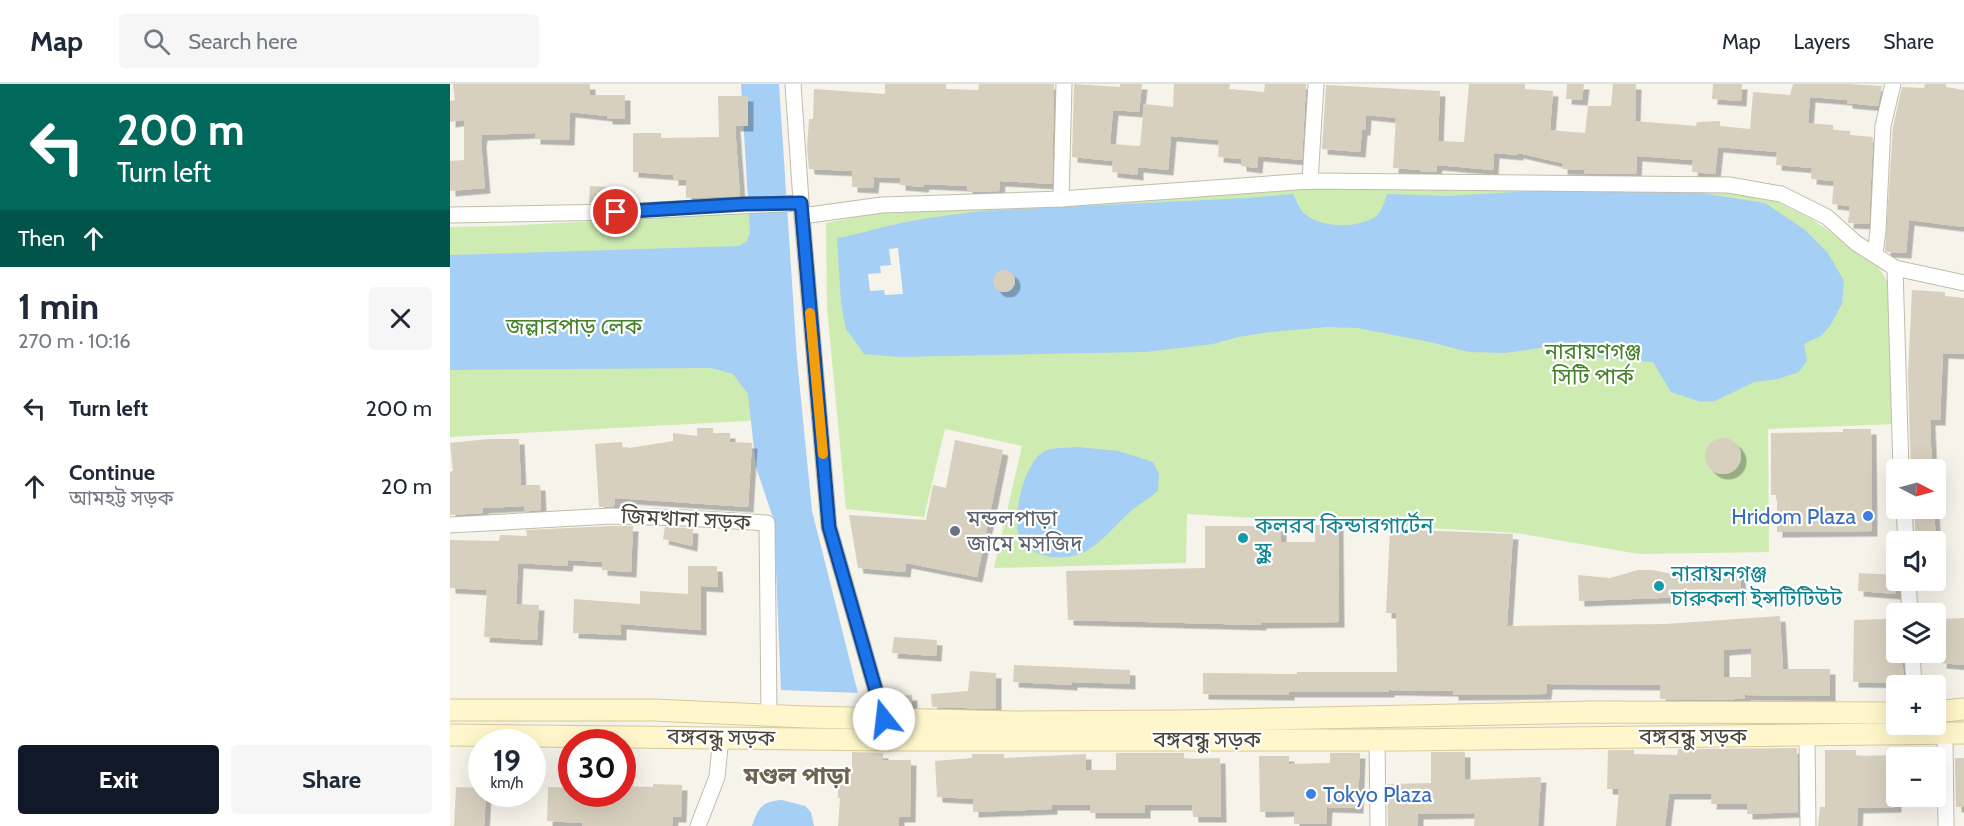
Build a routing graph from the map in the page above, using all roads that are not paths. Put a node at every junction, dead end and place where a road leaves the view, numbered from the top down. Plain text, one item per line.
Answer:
1 (793, 84) edge
2 (1064, 84) edge
3 (1316, 84) edge
4 (1893, 84) edge
5 (1310, 181) junction
6 (1061, 199) junction
7 (799, 207) junction
8 (450, 215) edge
9 (1875, 254) junction
10 (1895, 268) junction
11 (1964, 283) edge
12 (1901, 459) edge
13 (450, 525) edge
14 (1964, 709) edge
15 (450, 710) edge
16 (1946, 711) edge
17 (1886, 713) edge
18 (769, 715) junction
19 (884, 719) junction
20 (1886, 732) edge
21 (1954, 734) edge
22 (450, 735) edge
23 (1808, 736) junction
24 (721, 737) junction
25 (1377, 740) junction
26 (698, 826) edge
27 (1378, 826) edge
28 (1808, 826) edge
29 (1946, 826) edge

1 - 7 street
2 - 6 street
3 - 5 street
4 - 9 street
5 - 6 street
5 - 9 street
6 - 7 street
7 - 8 street
7 - 19 street
9 - 10 street
10 - 11 street
10 - 12 street
13 - 18 street, জিমখানা সড়ক
14 - 16 main road
15 - 18 main road, বঙ্গবন্ধু সড়ক
17 - 19 main road, বঙ্গবন্ধু সড়ক
18 - 19 main road, বঙ্গবন্ধু সড়ক
20 - 23 main road, বঙ্গবন্ধু সড়ক
21 - 29 street
22 - 24 main road, বঙ্গবন্ধু সড়ক
23 - 25 main road, বঙ্গবন্ধু সড়ক
23 - 28 street
24 - 25 main road, বঙ্গবন্ধু সড়ক
24 - 26 street
25 - 27 street

